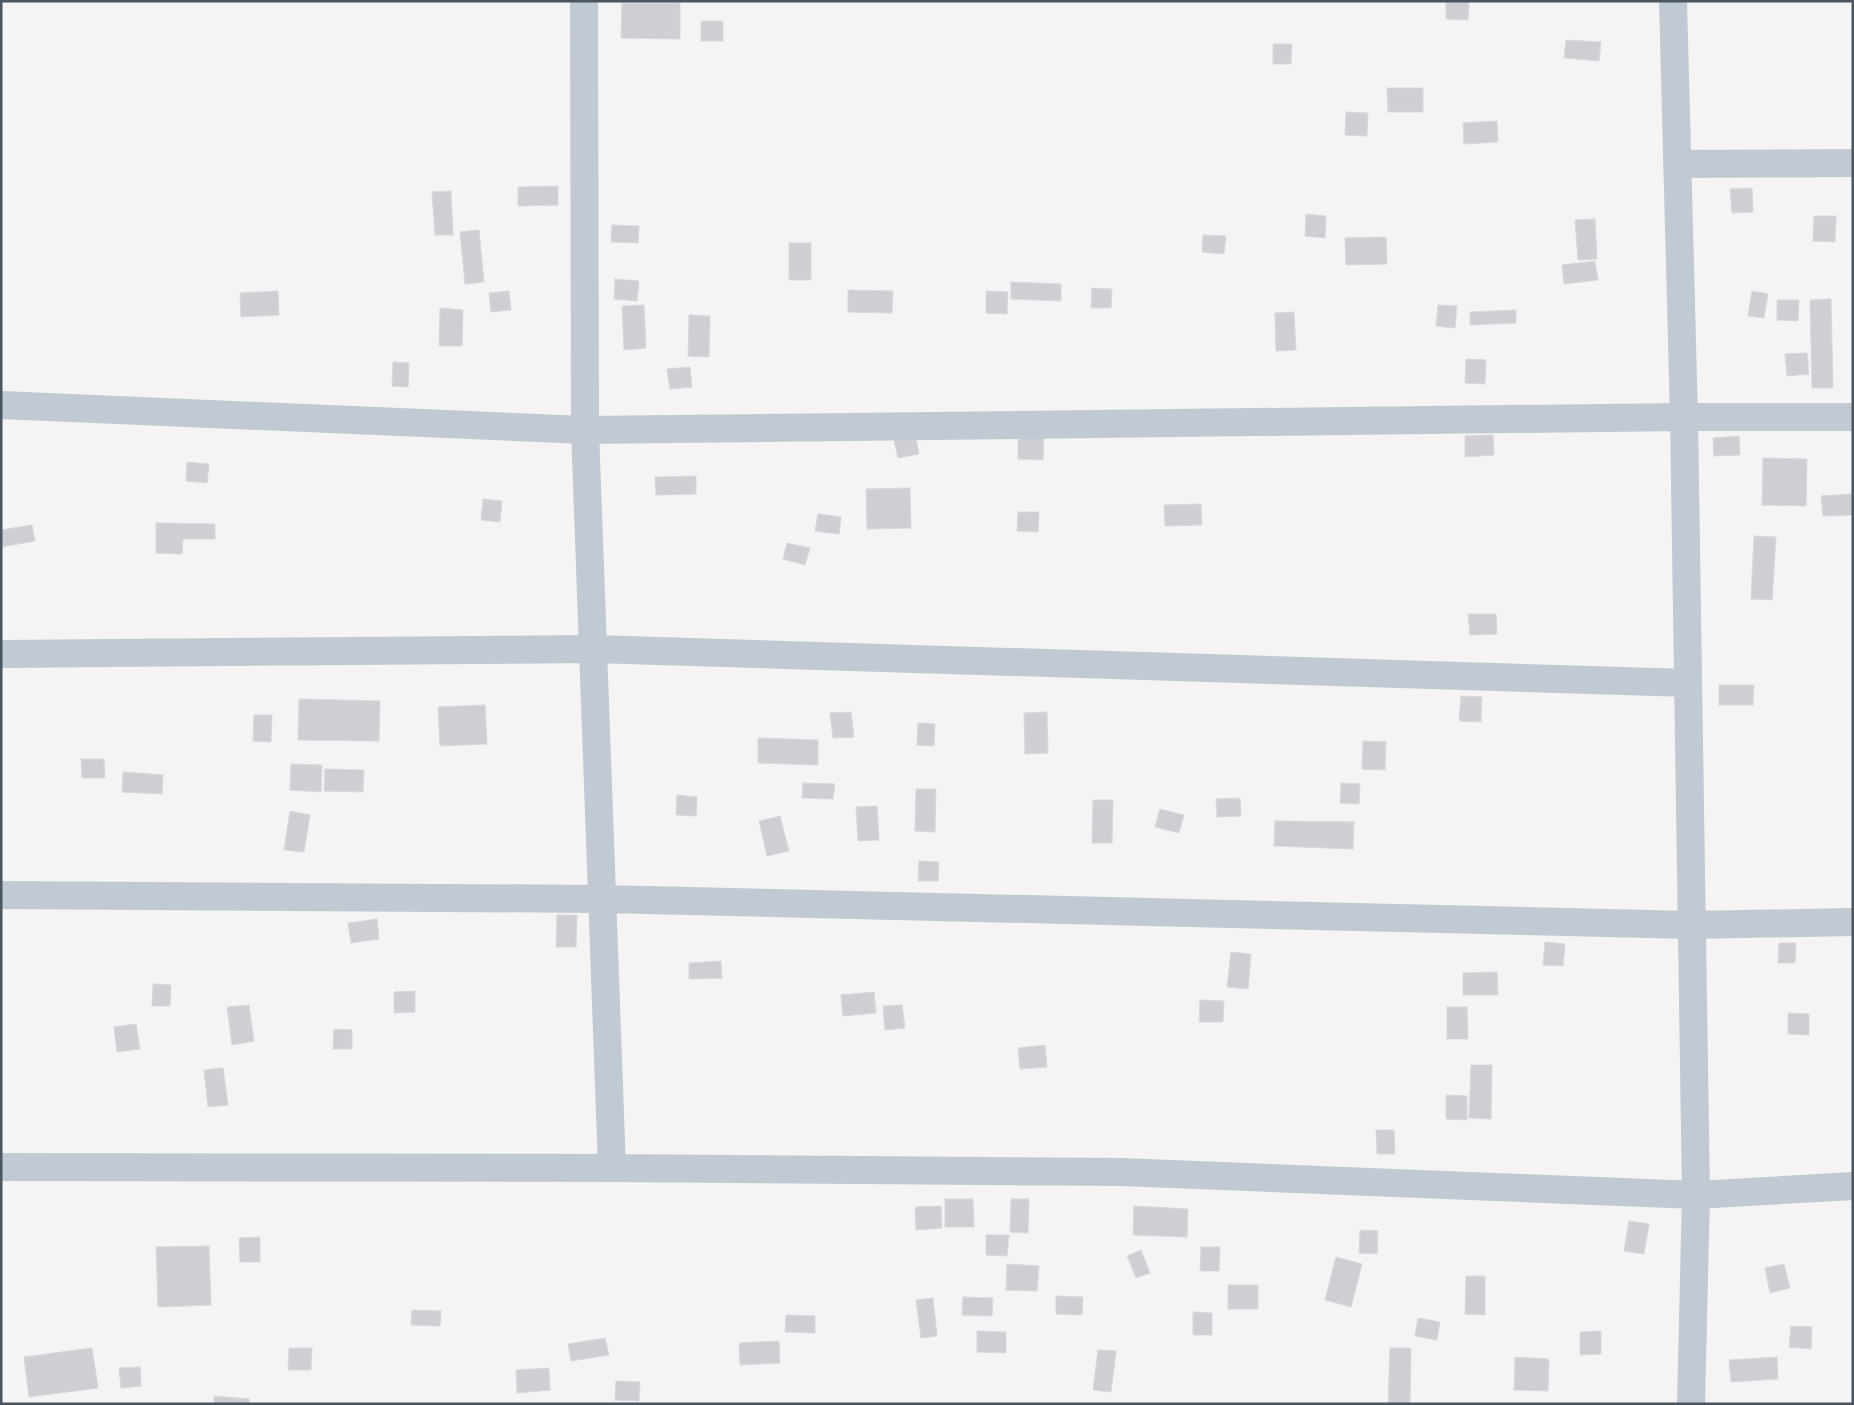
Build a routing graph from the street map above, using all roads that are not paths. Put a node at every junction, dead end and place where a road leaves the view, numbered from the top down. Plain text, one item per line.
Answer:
1 (584, 1) edge
2 (1673, 1) edge
3 (1853, 163) edge
4 (1678, 164) junction
5 (1, 405) edge
6 (1684, 417) junction
7 (1853, 417) edge
8 (585, 430) junction
9 (594, 649) junction
10 (1, 654) edge
11 (1688, 683) junction
12 (1, 895) edge
13 (603, 899) junction
14 (1853, 922) edge
15 (1691, 925) junction
16 (1, 1167) edge
17 (612, 1168) junction
18 (1853, 1186) edge
19 (1696, 1195) junction
20 (1691, 1404) edge

1 - 8 street
2 - 4 street
3 - 4 street
4 - 6 street
5 - 8 street
6 - 7 street
6 - 8 street
6 - 11 street
8 - 9 street
9 - 10 street
9 - 11 street
9 - 13 street
11 - 15 street
12 - 13 street
13 - 15 street
13 - 17 street
14 - 15 street
15 - 19 street
16 - 17 street
17 - 19 street
18 - 19 street
19 - 20 street

